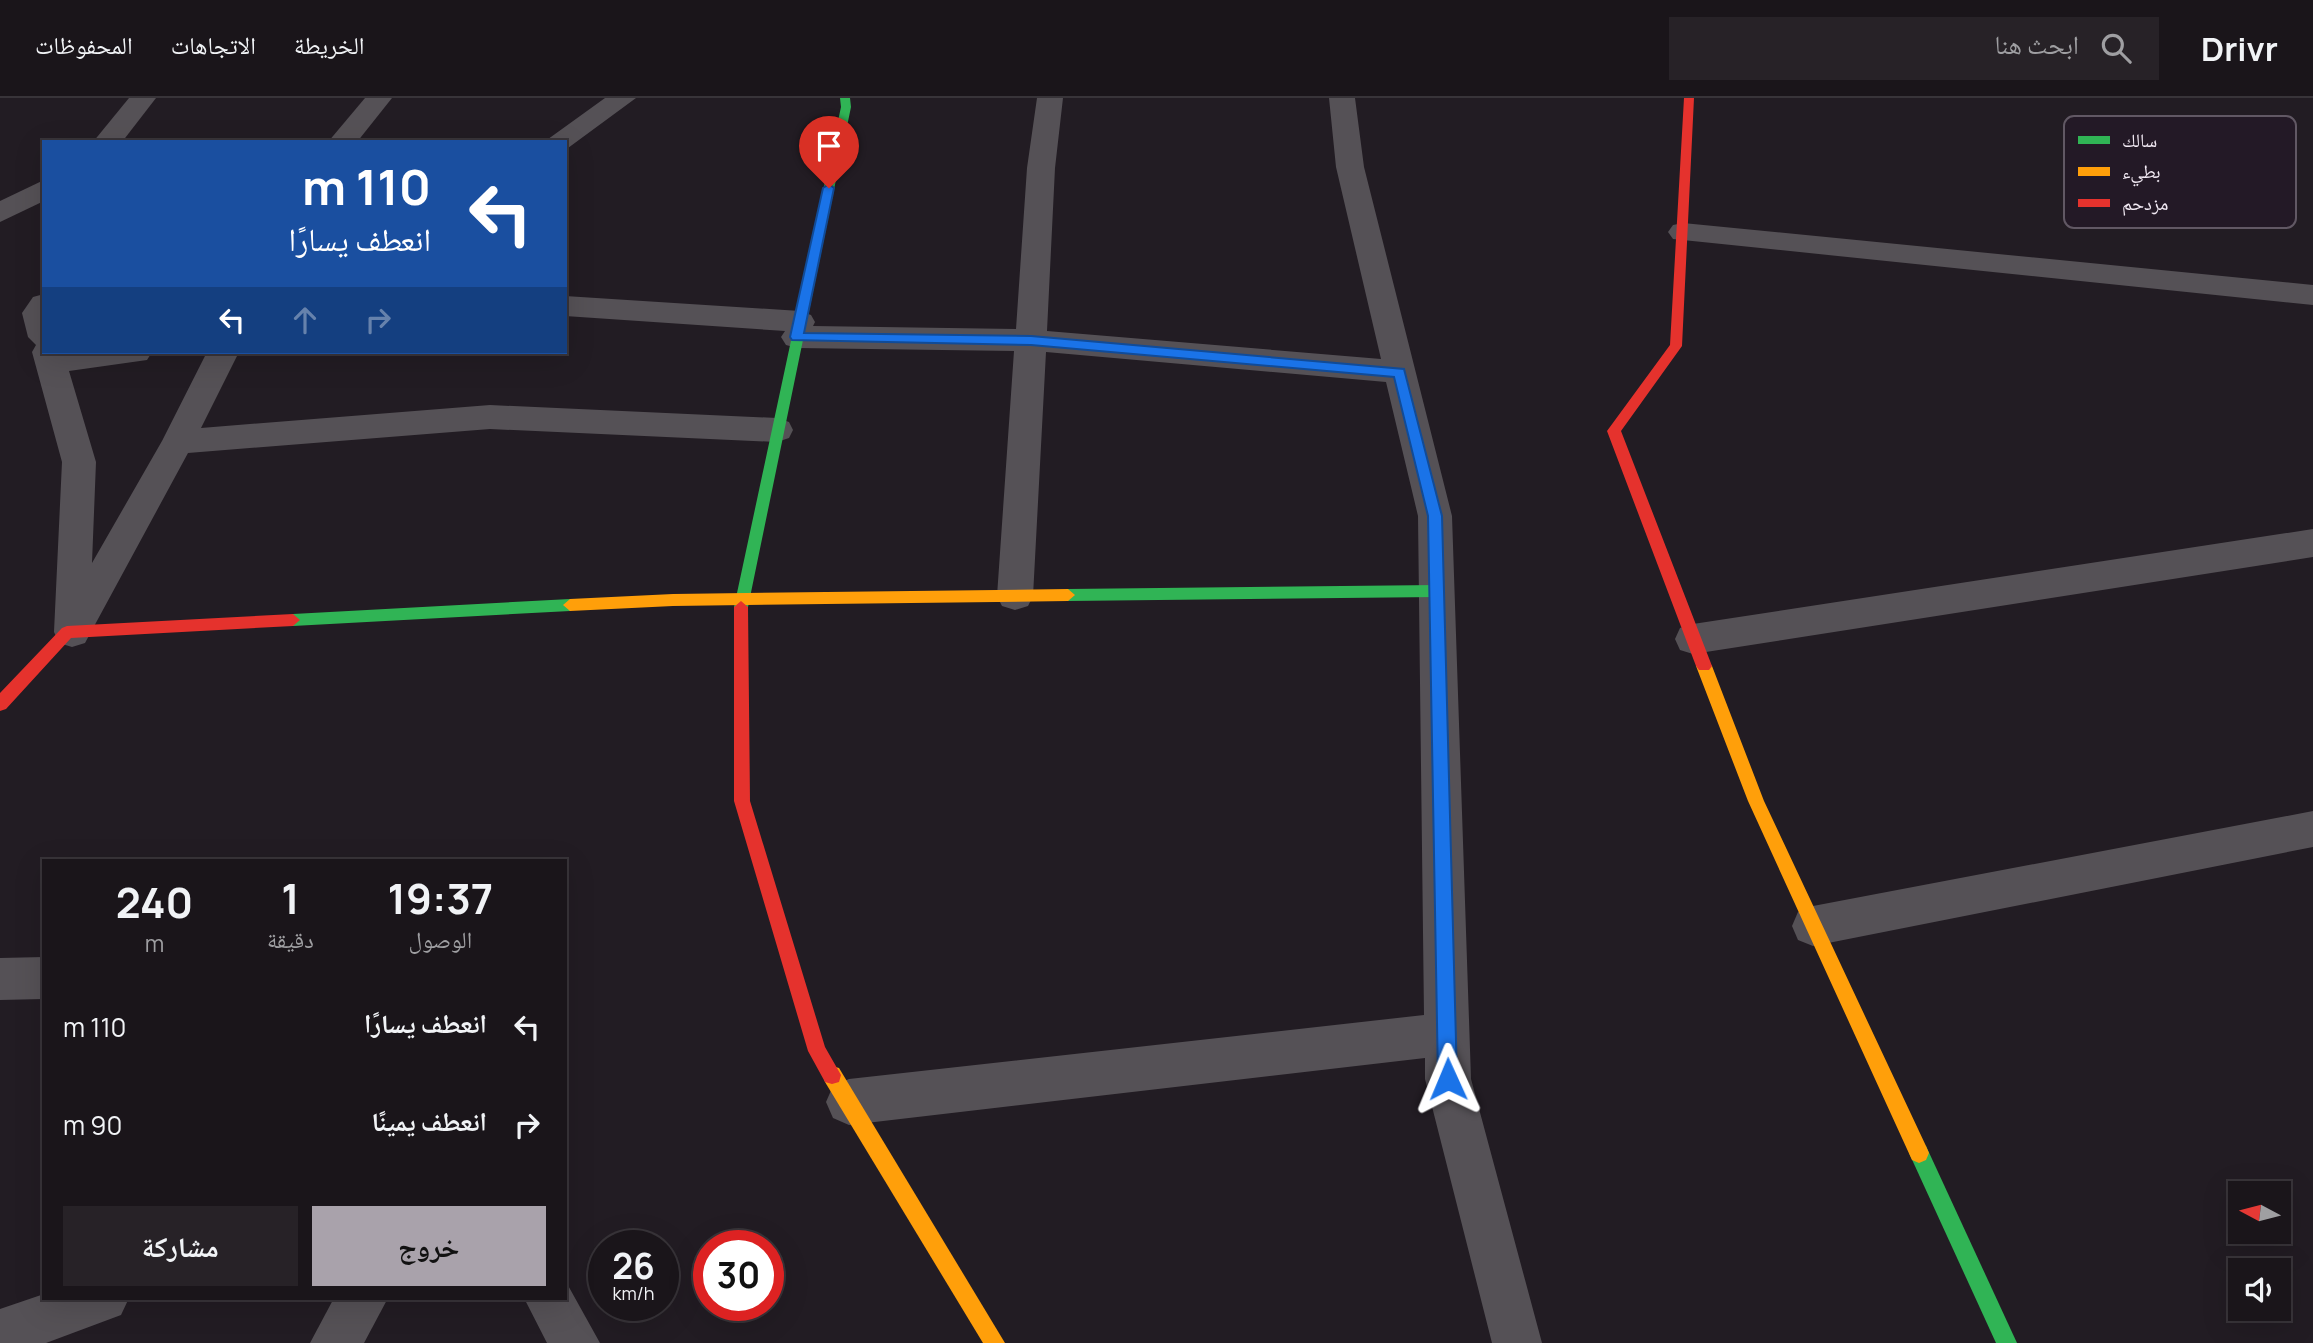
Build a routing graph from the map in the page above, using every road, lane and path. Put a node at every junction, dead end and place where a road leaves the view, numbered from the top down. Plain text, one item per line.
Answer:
1 (143, 98) edge
2 (379, 98) edge
3 (623, 98) edge
4 (845, 98) edge
5 (1050, 98) edge
6 (1342, 98) edge
7 (1689, 98) edge
8 (109, 140) edge
9 (344, 140) edge
10 (561, 140) edge
11 (42, 190) edge
12 (0, 213) edge
13 (1683, 232) junction
14 (2313, 295) edge
15 (567, 306) edge
16 (42, 307) edge
17 (42, 330) edge
18 (798, 330) junction
19 (1031, 340) junction
20 (49, 354) edge
21 (222, 354) edge
22 (1400, 372) junction
23 (777, 430) junction
24 (178, 442) junction
25 (2313, 543) edge
26 (1437, 591) junction
27 (1015, 596) junction
28 (741, 599) junction
29 (72, 632) junction
30 (1693, 639) junction
31 (0, 704) edge
32 (2313, 829) edge
33 (1814, 926) junction
34 (42, 978) edge
35 (0, 979) edge
36 (1447, 1034) junction
37 (849, 1102) junction
38 (98, 1300) edge
39 (362, 1300) edge
40 (550, 1300) edge
41 (0, 1334) edge
42 (335, 1343) edge
43 (575, 1343) edge
44 (995, 1343) edge
45 (1517, 1343) edge
46 (2007, 1343) edge

1 - 8 street
2 - 9 street
3 - 10 street
4 - 18 street
5 - 19 street
6 - 22 street
7 - 13 street
11 - 12 street
13 - 14 street
13 - 30 street
15 - 18 street
16 - 17 street
18 - 19 street
18 - 23 street
19 - 22 street
19 - 27 street
20 - 29 street
21 - 24 street
22 - 26 street
23 - 24 street
23 - 28 street
24 - 29 street
25 - 30 street
26 - 27 street
26 - 36 street
27 - 28 street
28 - 29 street
28 - 37 street
29 - 31 street
30 - 33 street
32 - 33 street
33 - 46 street
34 - 35 street
36 - 37 street
36 - 45 street
37 - 44 street
38 - 41 street
39 - 42 street
40 - 43 street

